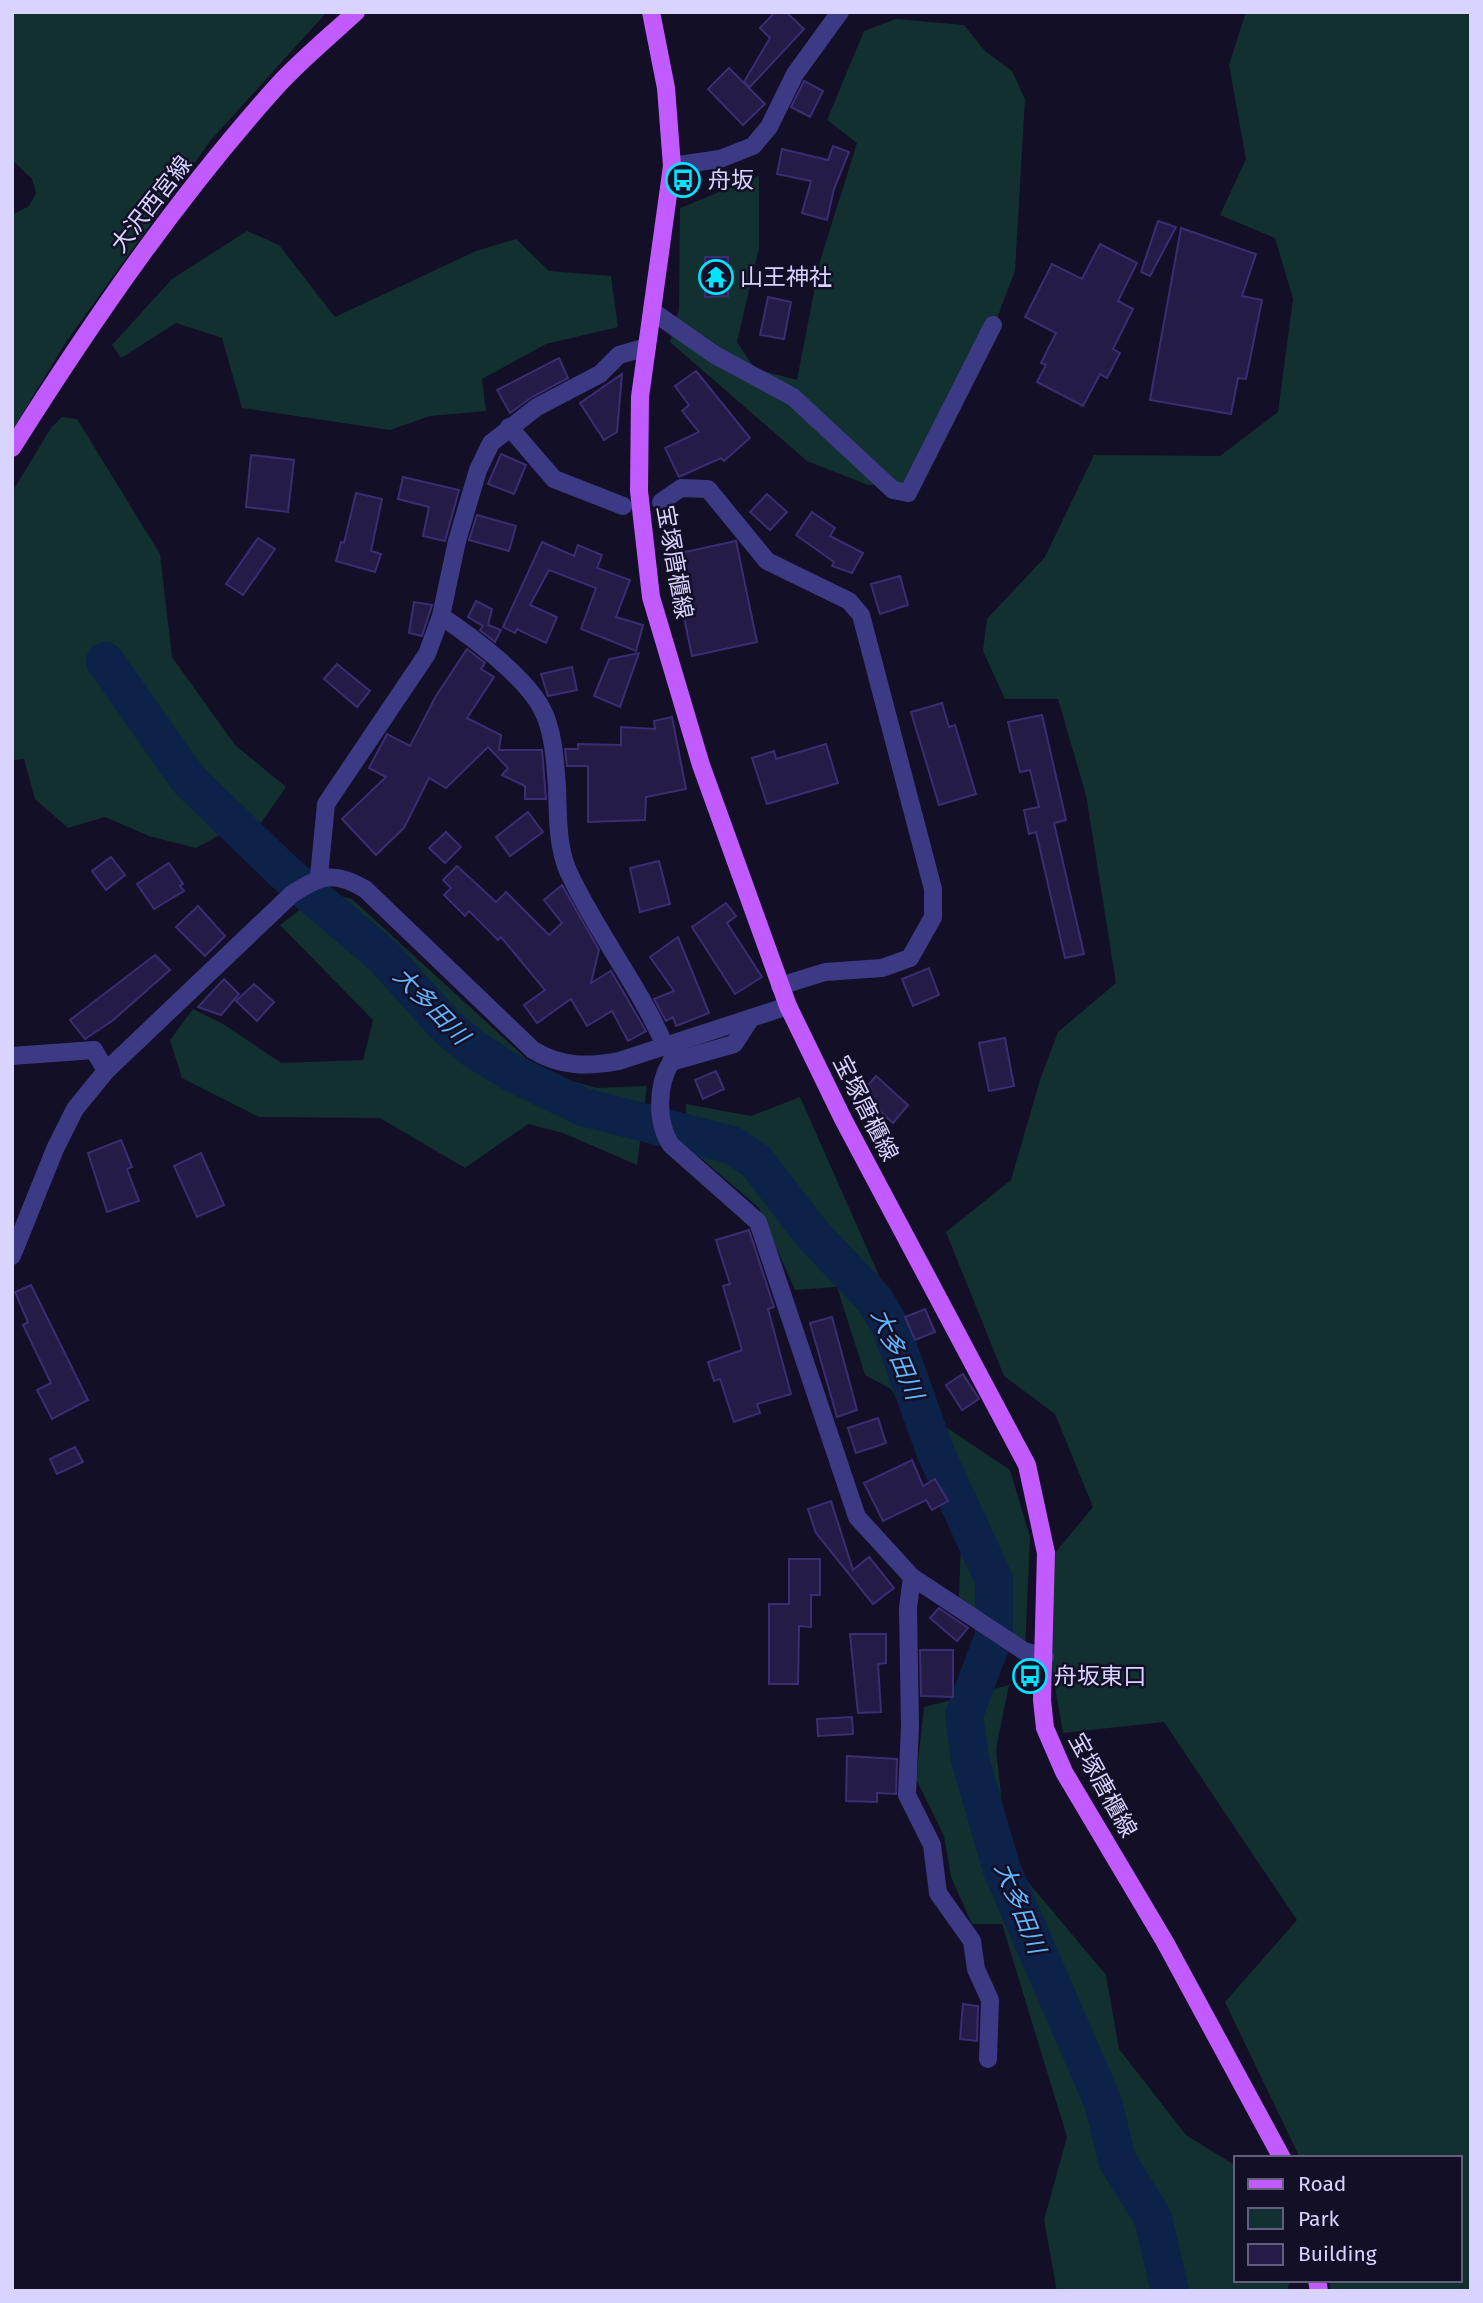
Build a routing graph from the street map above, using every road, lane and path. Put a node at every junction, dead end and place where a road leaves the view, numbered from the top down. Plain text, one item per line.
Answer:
1 (356, 12) edge
2 (651, 12) edge
3 (840, 12) edge
4 (672, 166) junction
5 (652, 311) junction
6 (993, 325) dead end
7 (647, 347) junction
8 (509, 427) junction
9 (12, 448) edge
10 (661, 502) dead end
11 (623, 506) dead end
12 (441, 616) junction
13 (319, 876) junction
14 (780, 986) junction
15 (788, 1006) junction
16 (751, 1018) junction
17 (666, 1048) junction
18 (12, 1056) edge
19 (106, 1071) junction
20 (12, 1256) edge
21 (912, 1577) junction
22 (1045, 1657) junction
23 (988, 2059) dead end
24 (1281, 2156) edge

1 - 9 main road, 大沢西宮線
2 - 4 main road, 宝塚唐櫃線
3 - 4 street
4 - 5 main road, 宝塚唐櫃線
5 - 6 street
5 - 7 main road, 宝塚唐櫃線
7 - 8 street
7 - 14 main road, 宝塚唐櫃線
8 - 11 street
8 - 12 street
10 - 14 street
12 - 13 street
12 - 17 street
13 - 17 street
13 - 19 street
14 - 15 main road, 宝塚唐櫃線
15 - 16 street
15 - 22 main road, 宝塚唐櫃線
16 - 17 street
16 - 21 street
18 - 19 street
19 - 20 street
21 - 22 street
21 - 23 street
22 - 24 main road, 宝塚唐櫃線

